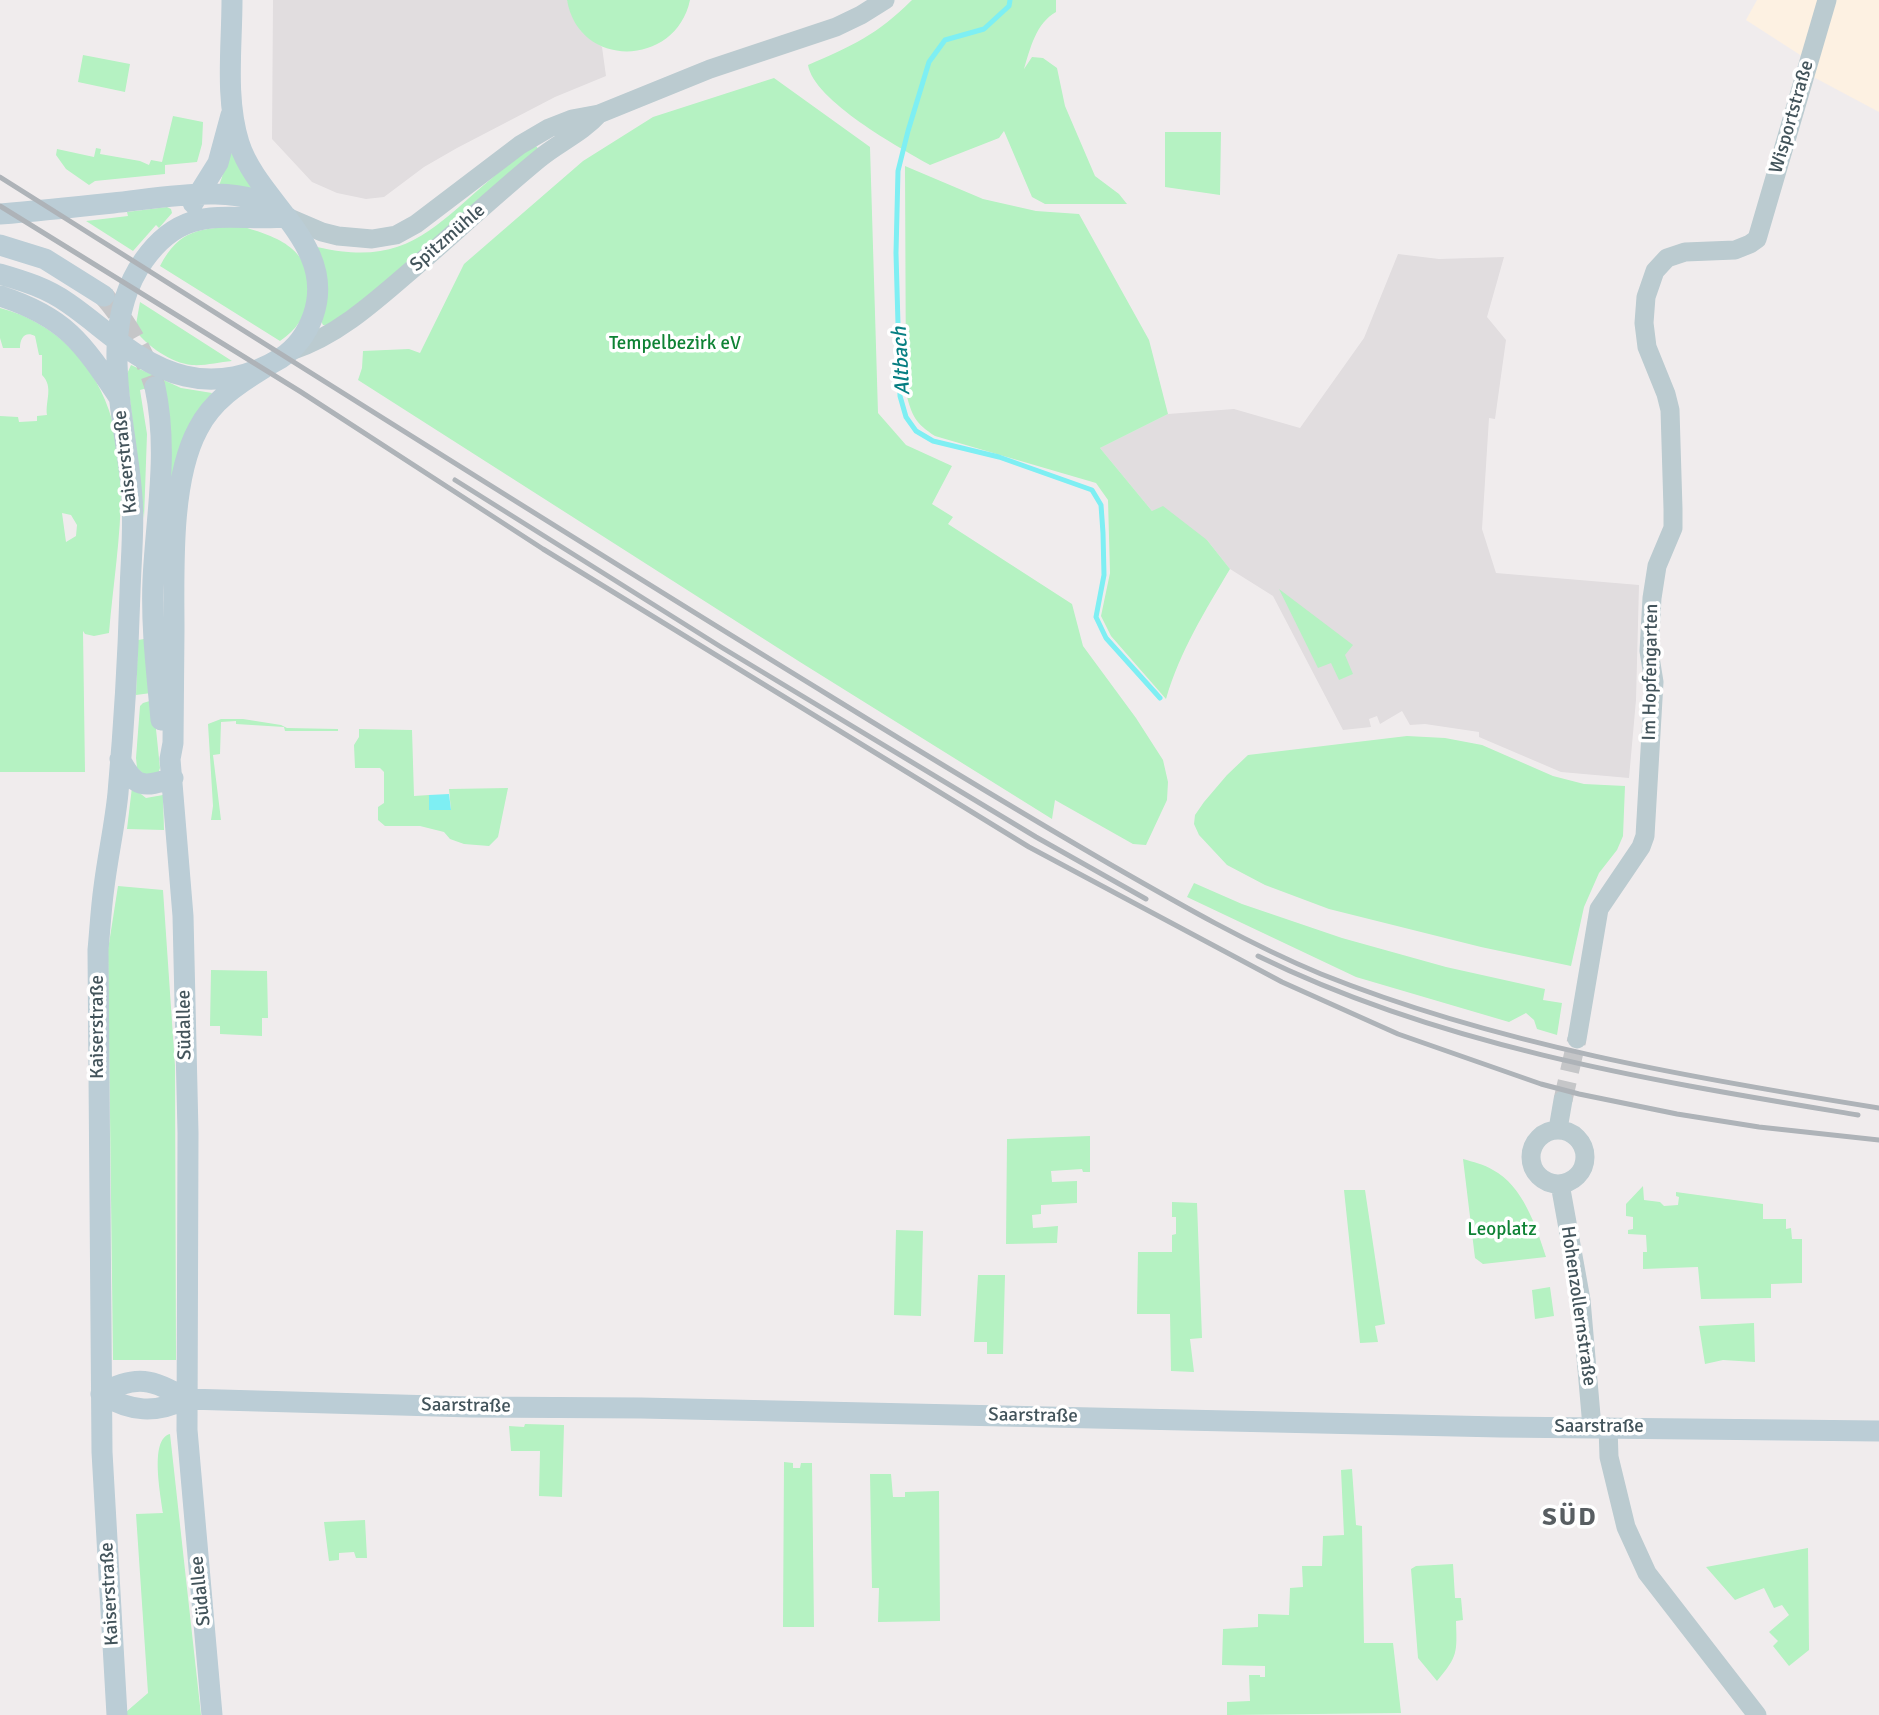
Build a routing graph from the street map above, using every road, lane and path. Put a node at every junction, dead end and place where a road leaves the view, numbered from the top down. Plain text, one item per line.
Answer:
1 (232, 0) edge
2 (884, 0) edge
3 (1827, 0) edge
4 (231, 113) junction
5 (598, 114) junction
6 (200, 195) junction
7 (0, 214) edge
8 (288, 217) junction
9 (172, 231) junction
10 (0, 245) edge
11 (1663, 262) joint
12 (0, 274) edge
13 (0, 296) edge
14 (114, 301) junction
15 (117, 342) junction
16 (291, 351) junction
17 (264, 368) junction
18 (155, 387) tunnel mouth
19 (119, 398) junction
20 (166, 700) junction
21 (123, 709) junction
22 (120, 760) junction
23 (172, 769) junction
24 (1577, 1039) tunnel mouth
25 (1563, 1100) tunnel mouth
26 (1558, 1129) junction
27 (1560, 1184) junction
28 (101, 1394) junction
29 (186, 1399) junction
30 (1600, 1427) junction
31 (1879, 1431) edge
32 (117, 1715) edge
33 (212, 1715) edge
34 (1757, 1715) edge

1 - 4 main road
2 - 5 street, Spitzmühle
3 - 11 street, Wisportstraße
4 - 6 main road
4 - 8 main road
5 - 8 street, Spitzmühle
5 - 16 street, Spitzmühle
6 - 7 main road
6 - 8 main road
6 - 9 main road
8 - 9 main road
8 - 16 main road
9 - 14 main road
10 - 14 main road
11 - 24 street, Im Hopfengarten
12 - 15 main road
13 - 19 main road
14 - 15 main road
15 - 17 main road
15 - 19 main road, Kaiserstraße
16 - 17 main road
17 - 20 main road
18 - 20 main road
19 - 21 main road, Kaiserstraße
20 - 21 main road
20 - 23 main road, Südallee
21 - 22 main road, Kaiserstraße
22 - 23 main road
22 - 28 main road, Kaiserstraße
23 - 29 main road, Südallee
25 - 26 street
26 - 27 street
26 - 27 street
27 - 30 street, Hohenzollernstraße
28 - 29 main road
28 - 32 main road, Kaiserstraße
29 - 30 main road, Saarstraße
29 - 33 main road, Südallee
30 - 31 main road, Saarstraße
30 - 34 street, Hohenzollernstraße

